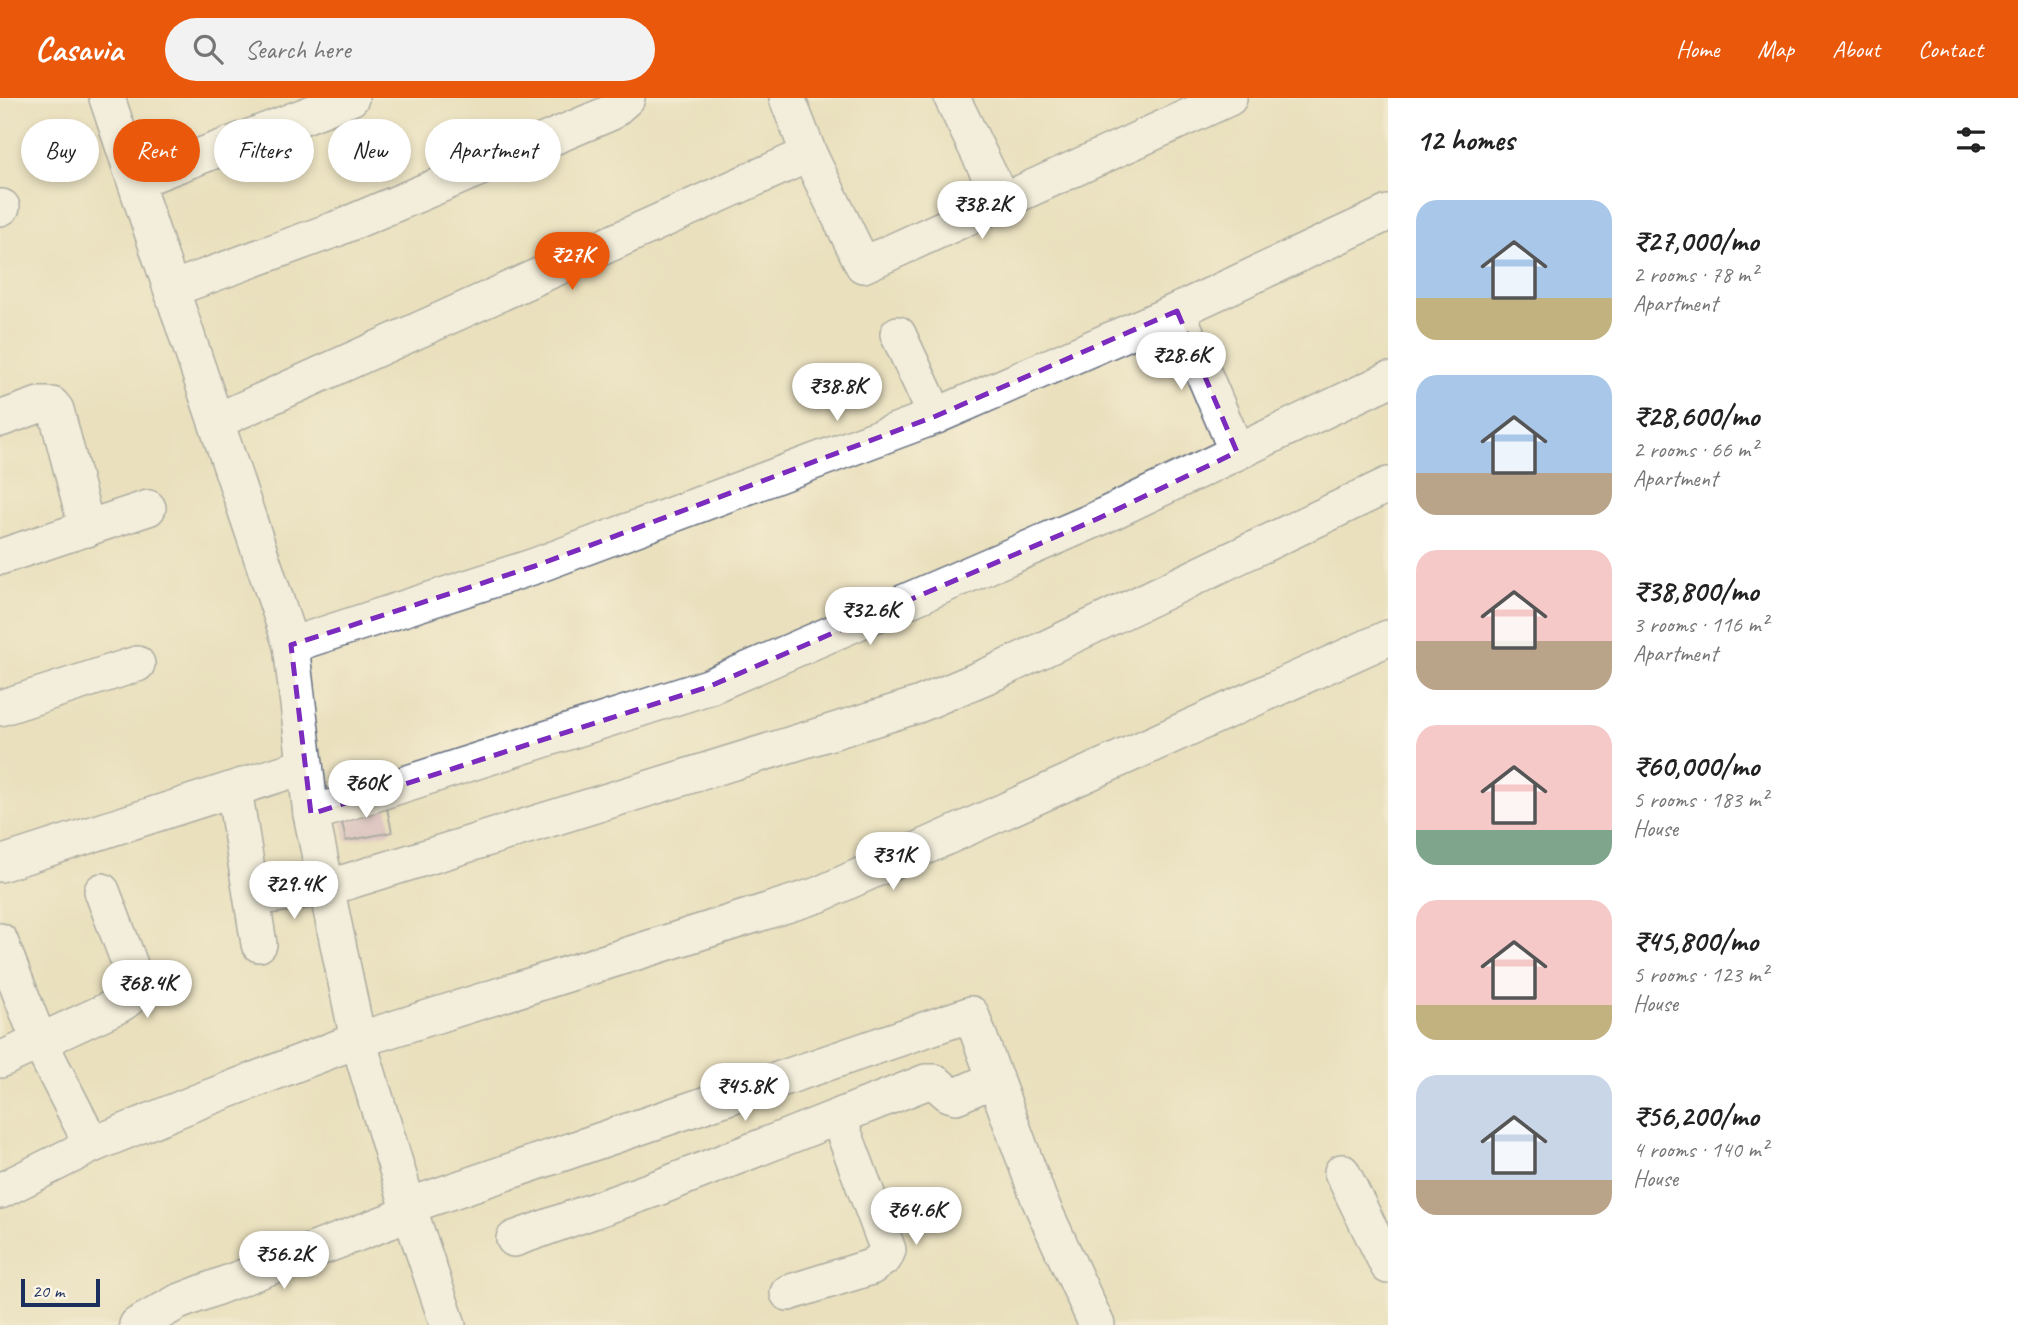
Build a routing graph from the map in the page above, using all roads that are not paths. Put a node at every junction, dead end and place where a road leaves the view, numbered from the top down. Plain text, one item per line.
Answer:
1 (107, 98) edge
2 (351, 98) edge
3 (627, 98) edge
4 (787, 98) edge
5 (952, 98) edge
6 (1229, 98) edge
7 (114, 119) edge
8 (809, 154) junction
9 (200, 156) edge
10 (136, 182) edge
11 (1002, 201) junction
12 (1388, 213) edge
13 (172, 289) junction
14 (1177, 311) junction
15 (898, 334) dead end
16 (1388, 380) edge
17 (936, 416) junction
18 (0, 419) edge
19 (217, 421) junction
20 (1237, 452) junction
21 (1388, 485) edge
22 (148, 508) dead end
23 (87, 529) junction
24 (0, 557) edge
25 (291, 645) junction
26 (1384, 651) edge
27 (136, 664) dead end
28 (0, 708) edge
29 (305, 766) junction
30 (234, 789) junction
31 (312, 814) junction
32 (0, 863) edge
33 (327, 888) junction
34 (102, 891) dead end
35 (253, 898) junction
36 (0, 941) edge
37 (258, 944) dead end
38 (358, 1040) junction
39 (39, 1041) junction
40 (0, 1059) edge
41 (995, 1079) junction
42 (838, 1117) junction
43 (92, 1145) junction
44 (1342, 1172) dead end
45 (0, 1191) edge
46 (410, 1209) junction
47 (514, 1239) dead end
48 (1388, 1266) edge
49 (788, 1293) dead end
50 (137, 1325) edge
51 (448, 1325) edge
52 (1097, 1325) edge

1 - 7 street
2 - 9 street
3 - 13 street
4 - 8 street
5 - 11 street
6 - 11 street
8 - 11 street
8 - 19 street
10 - 13 street
12 - 14 street
13 - 19 street
14 - 17 street
14 - 20 street
15 - 17 street
16 - 20 street
17 - 25 street
18 - 23 street
19 - 25 street
20 - 31 street
21 - 33 street
22 - 23 street
23 - 24 street
25 - 29 street
26 - 38 street
27 - 28 street
29 - 30 street
29 - 31 street
30 - 32 street
30 - 35 street
31 - 33 street
33 - 35 street
33 - 38 street
34 - 39 street
35 - 37 street
36 - 39 street
38 - 43 street
38 - 46 street
39 - 40 street
39 - 43 street
41 - 42 street
41 - 46 street
41 - 52 street
42 - 47 street
42 - 49 street
43 - 45 street
44 - 48 street
46 - 50 street
46 - 51 street

